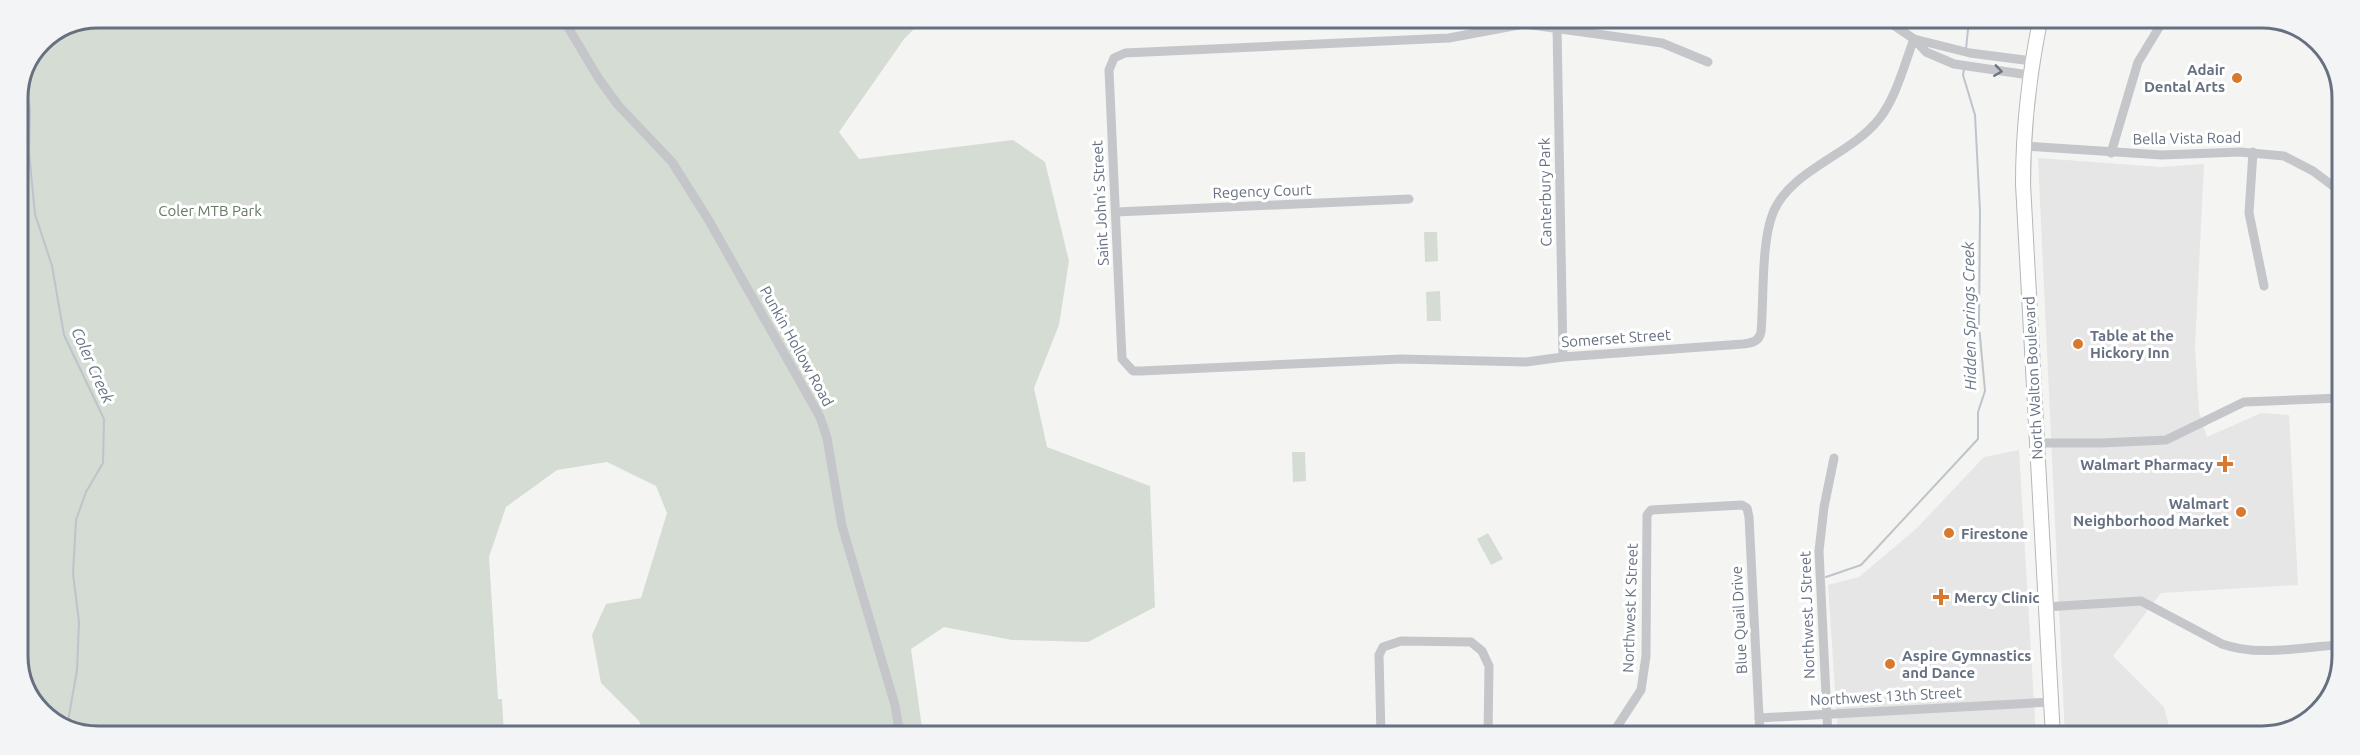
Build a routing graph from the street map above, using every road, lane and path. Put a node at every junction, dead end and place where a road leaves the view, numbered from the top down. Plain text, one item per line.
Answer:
1 (569, 29) edge
2 (1497, 29) edge
3 (1557, 29) edge
4 (1571, 29) edge
5 (1899, 29) edge
6 (2038, 29) edge
7 (2158, 29) edge
8 (1914, 39) junction
9 (1708, 62) dead end
10 (2030, 68) junction
11 (2023, 146) junction
12 (2253, 152) junction
13 (2111, 153) junction
14 (2331, 185) edge
15 (1409, 199) dead end
16 (1116, 212) junction
17 (2264, 286) dead end
18 (1563, 357) junction
19 (1122, 359) joint
20 (2332, 398) edge
21 (2037, 443) junction
22 (1834, 458) dead end
23 (1742, 505) joint
24 (2046, 607) junction
25 (2332, 645) edge
26 (2050, 702) junction
27 (1826, 714) junction
28 (1759, 718) junction
29 (898, 726) edge
30 (1381, 726) edge
31 (1488, 726) edge
32 (1618, 726) edge
33 (1759, 726) edge
34 (1827, 726) edge
35 (2052, 726) edge

1 - 29 street, Punkin Hollow Road
2 - 16 street, Saint John's Street
3 - 18 street, Canterbury Park
4 - 9 street
5 - 8 street
6 - 10 main road, North Walton Boulevard
7 - 13 street
8 - 10 street
8 -> 10 street
8 - 18 street, Somerset Street
10 - 11 main road, North Walton Boulevard
11 - 13 street, Bella Vista Road
11 - 21 main road, North Walton Boulevard
12 - 13 street, Bella Vista Road
12 - 14 street, Bella Vista Road
12 - 17 street
15 - 16 street, Regency Court
16 - 19 street, Saint John's Street
18 - 19 street, Somerset Street
20 - 21 street
21 - 24 main road, North Walton Boulevard
22 - 27 street, Northwest J Street
23 - 28 street, Blue Quail Drive
23 - 32 street, Northwest K Street
24 - 25 street
24 - 26 main road, North Walton Boulevard
26 - 27 street, Northwest 13th Street
26 - 35 main road, North Walton Boulevard
27 - 28 street, Northwest 13th Street
27 - 34 street, Northwest J Street
28 - 33 street, Blue Quail Drive
30 - 31 street

